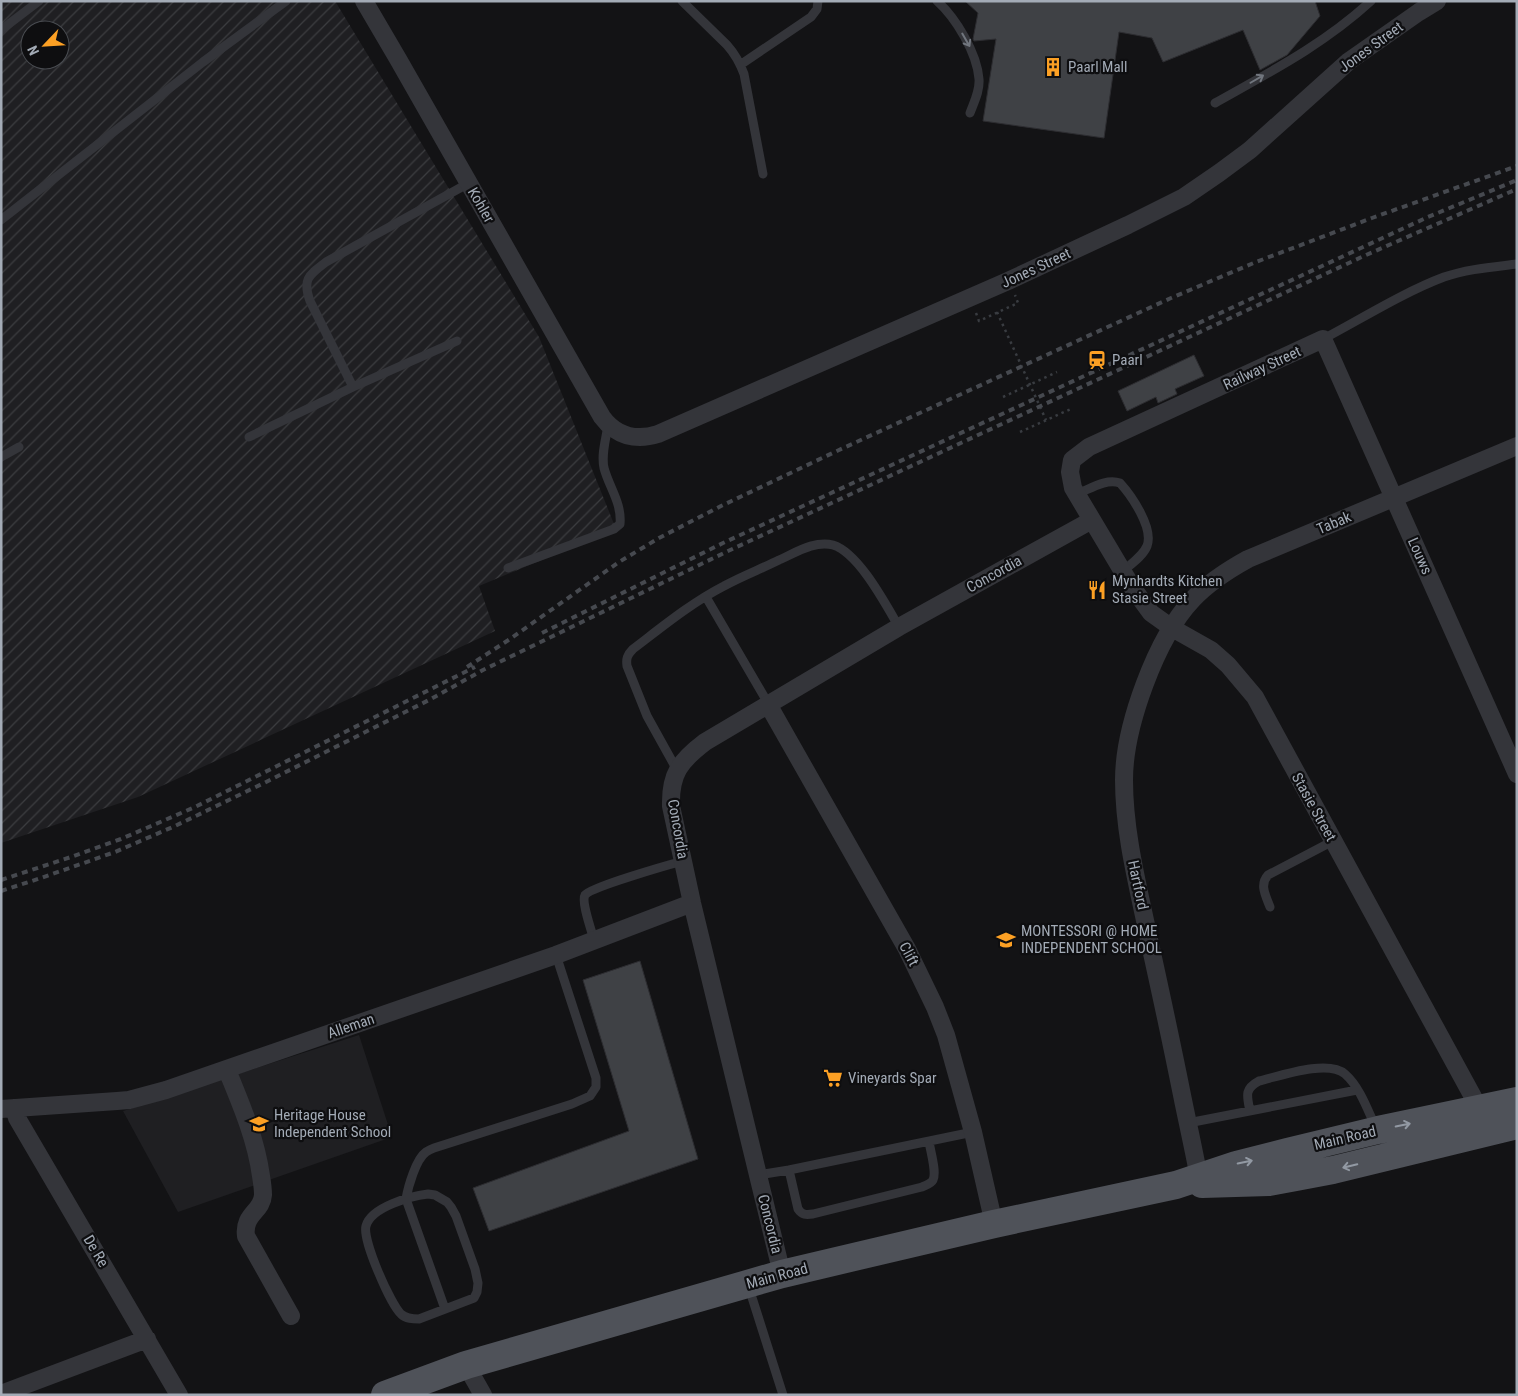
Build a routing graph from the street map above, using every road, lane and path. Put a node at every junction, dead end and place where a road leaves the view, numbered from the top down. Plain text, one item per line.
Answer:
1 (39, 1) edge
2 (286, 1) edge
3 (364, 1) edge
4 (682, 1) edge
5 (818, 1) edge
6 (937, 1) edge
7 (1371, 1) edge
8 (1437, 1) edge
9 (1, 30) edge
10 (740, 65) junction
11 (1215, 103) dead end
12 (970, 113) dead end
13 (763, 174) dead end
14 (469, 183) junction
15 (1, 220) edge
16 (1517, 264) edge
17 (997, 312) dead end
18 (1323, 339) junction
19 (457, 341) dead end
20 (1057, 372) dead end
21 (1030, 385) junction
22 (353, 387) junction
23 (1003, 397) dead end
24 (1073, 408) dead end
25 (598, 410) joint
26 (1046, 420) junction
27 (608, 425) junction
28 (1020, 432) dead end
29 (249, 437) dead end
30 (1517, 446) edge
31 (19, 447) dead end
32 (1, 457) edge
33 (1077, 494) junction
34 (1394, 498) junction
35 (1092, 520) junction
36 (508, 568) dead end
37 (1123, 572) junction
38 (706, 597) junction
39 (899, 627) junction
40 (1172, 628) junction
41 (769, 706) junction
42 (677, 770) junction
43 (1517, 774) edge
44 (1333, 841) junction
45 (683, 861) junction
46 (692, 903) junction
47 (1270, 907) dead end
48 (594, 940) junction
49 (556, 954) junction
50 (228, 1070) junction
51 (1357, 1090) junction
52 (1517, 1101) edge
53 (8, 1108) edge
54 (1250, 1111) junction
55 (1496, 1122) edge
56 (1188, 1123) junction
57 (1378, 1130) junction
58 (973, 1132) junction
59 (928, 1141) junction
60 (788, 1170) junction
61 (758, 1175) junction
62 (1191, 1182) junction
63 (406, 1199) junction
64 (994, 1224) junction
65 (782, 1274) junction
66 (748, 1284) junction
67 (445, 1309) junction
68 (290, 1316) dead end
69 (147, 1339) junction
70 (466, 1365) junction
71 (1, 1394) edge
72 (179, 1395) edge
73 (385, 1395) edge
74 (483, 1395) edge
75 (783, 1395) edge

1 - 9 lane
2 - 15 lane
3 - 14 street, Kohler
4 - 10 lane
5 - 10 lane
6 -> 12 lane
11 -> 7 lane
8 - 27 street, Jones Street
10 - 13 lane
14 - 22 lane
14 - 25 street, Kohler
16 - 18 lane, Railway Street
17 - 21 path
18 - 33 street, Railway Street
18 - 34 street, Louws
19 - 22 lane
20 - 21 path
21 - 23 path
21 - 26 path
22 - 29 lane
24 - 26 path
25 - 27 street, Jones Street
26 - 28 path
27 - 36 lane
30 - 34 street, Tabak
31 - 32 lane
33 - 35 street, Railway Street
33 - 37 lane
34 - 40 street, Tabak
34 - 43 street, Louws
35 - 37 street, Stasie Street
35 - 39 street, Concordia
37 - 40 street, Stasie Street
38 - 39 lane
38 - 41 lane
38 - 42 lane
39 - 41 street, Concordia
40 - 44 street, Stasie Street
40 - 56 street, Hartford
41 - 42 street, Concordia
41 - 58 street, Clift
42 - 45 street, Concordia
44 - 47 lane
44 - 55 street, Stasie Street
45 - 46 street, Concordia
45 - 48 lane
46 - 48 street, Alleman
46 - 61 street, Concordia
48 - 49 street, Alleman
49 - 50 street, Alleman
49 - 63 lane
50 - 53 street, Alleman
50 - 68 street
51 - 54 lane
51 - 54 lane
51 - 57 lane
52 - 55 main road, Main Road
53 - 69 street, De Re
54 - 56 lane
57 -> 55 main road, Main Road
55 -> 62 main road, Main Road
56 - 62 street, Hartford
62 -> 57 main road, Main Road
58 - 59 lane
58 - 64 street, Clift
59 - 60 lane
59 - 60 lane
60 - 61 lane
61 - 65 street, Concordia
62 - 64 main road, Main Road
63 - 67 lane
63 - 67 lane
63 - 67 lane
64 - 65 main road, Main Road
65 - 66 main road, Main Road
66 - 70 main road, Main Road
66 - 75 lane
69 - 71 street
69 - 72 street, De Re
70 - 73 main road, Main Road
70 - 74 street

